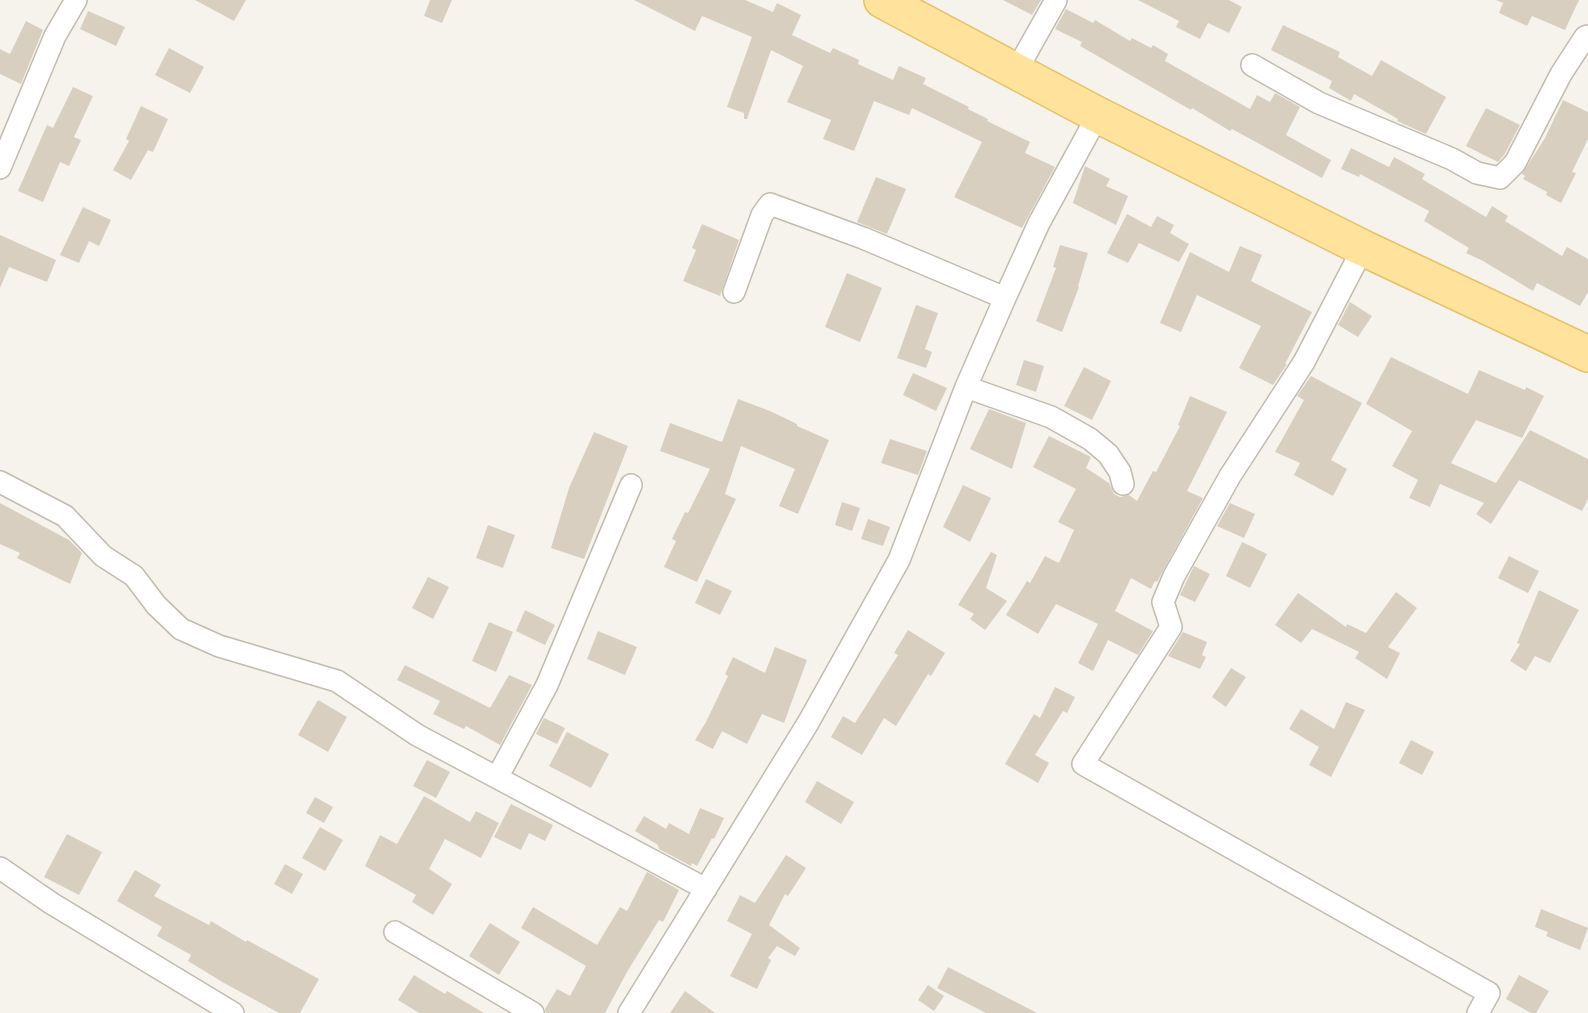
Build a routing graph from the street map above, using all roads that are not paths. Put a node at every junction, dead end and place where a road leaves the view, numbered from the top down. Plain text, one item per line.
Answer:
1 (76, 0) edge
2 (882, 0) edge
3 (1056, 0) edge
4 (1588, 36) edge
5 (1252, 65) dead end
6 (1015, 73) junction
7 (1097, 115) junction
8 (0, 169) edge
9 (1363, 248) junction
10 (734, 292) dead end
11 (1004, 298) junction
12 (1588, 354) edge
13 (966, 387) junction
14 (0, 482) edge
15 (1123, 484) dead end
16 (631, 485) dead end
17 (498, 776) junction
18 (0, 868) edge
19 (706, 889) junction
20 (395, 932) dead end
21 (233, 1013) edge
22 (533, 1013) edge
23 (629, 1013) edge
24 (1478, 1013) edge

1 - 8 street
2 - 6 main road
3 - 6 street
4 - 5 street
6 - 7 main road
7 - 9 main road
7 - 11 street
9 - 12 main road
9 - 24 street
10 - 11 street
11 - 13 street
13 - 15 street
13 - 19 street
14 - 17 street
16 - 17 street
17 - 19 street
18 - 21 street
19 - 23 street
20 - 22 street

